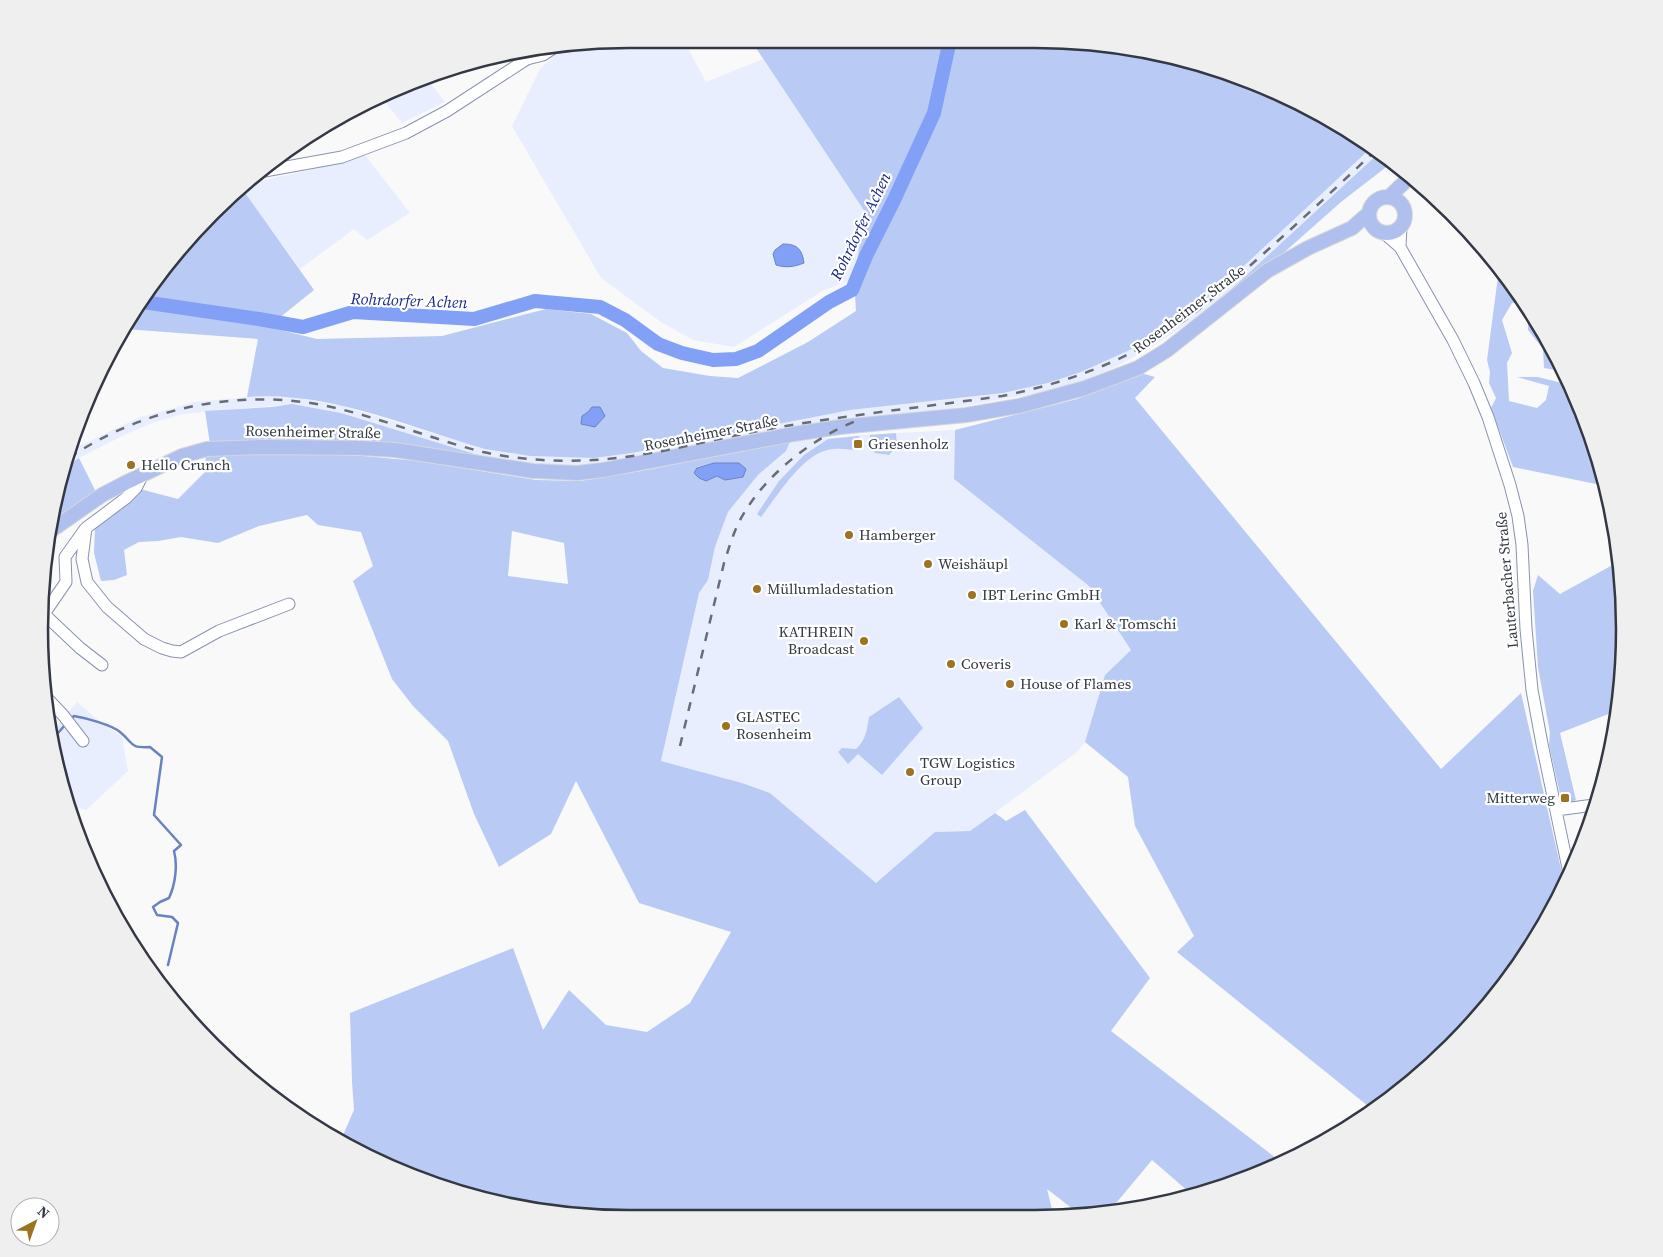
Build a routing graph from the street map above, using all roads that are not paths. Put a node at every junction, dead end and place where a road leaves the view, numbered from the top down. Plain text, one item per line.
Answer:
1 (545, 53) edge
2 (273, 169) edge
3 (1406, 182) edge
4 (1395, 201) junction
5 (1369, 213) junction
6 (1401, 226) junction
7 (1352, 228) junction
8 (1379, 230) junction
9 (1400, 247) junction
10 (143, 474) junction
11 (57, 526) edge
12 (86, 528) junction
13 (289, 604) dead end
14 (49, 607) edge
15 (48, 618) edge
16 (102, 665) dead end
17 (52, 703) edge
18 (83, 741) dead end
19 (1588, 806) edge
20 (1556, 810) junction
21 (1567, 860) edge

1 - 2 street
3 - 4 main road
4 - 5 main road
4 - 6 main road
5 - 7 main road, Rosenheimer Straße
5 - 8 main road
6 - 8 main road
6 - 9 street
7 - 8 main road, Rosenheimer Straße
7 - 10 main road, Rosenheimer Straße
8 - 9 street, Lauterbacher Straße
9 - 20 street, Lauterbacher Straße
10 - 11 main road, Rosenheimer Straße
10 - 12 street
12 - 13 street
12 - 14 street
15 - 16 street
17 - 18 street
19 - 20 street
20 - 21 street, Lauterbacher Straße

